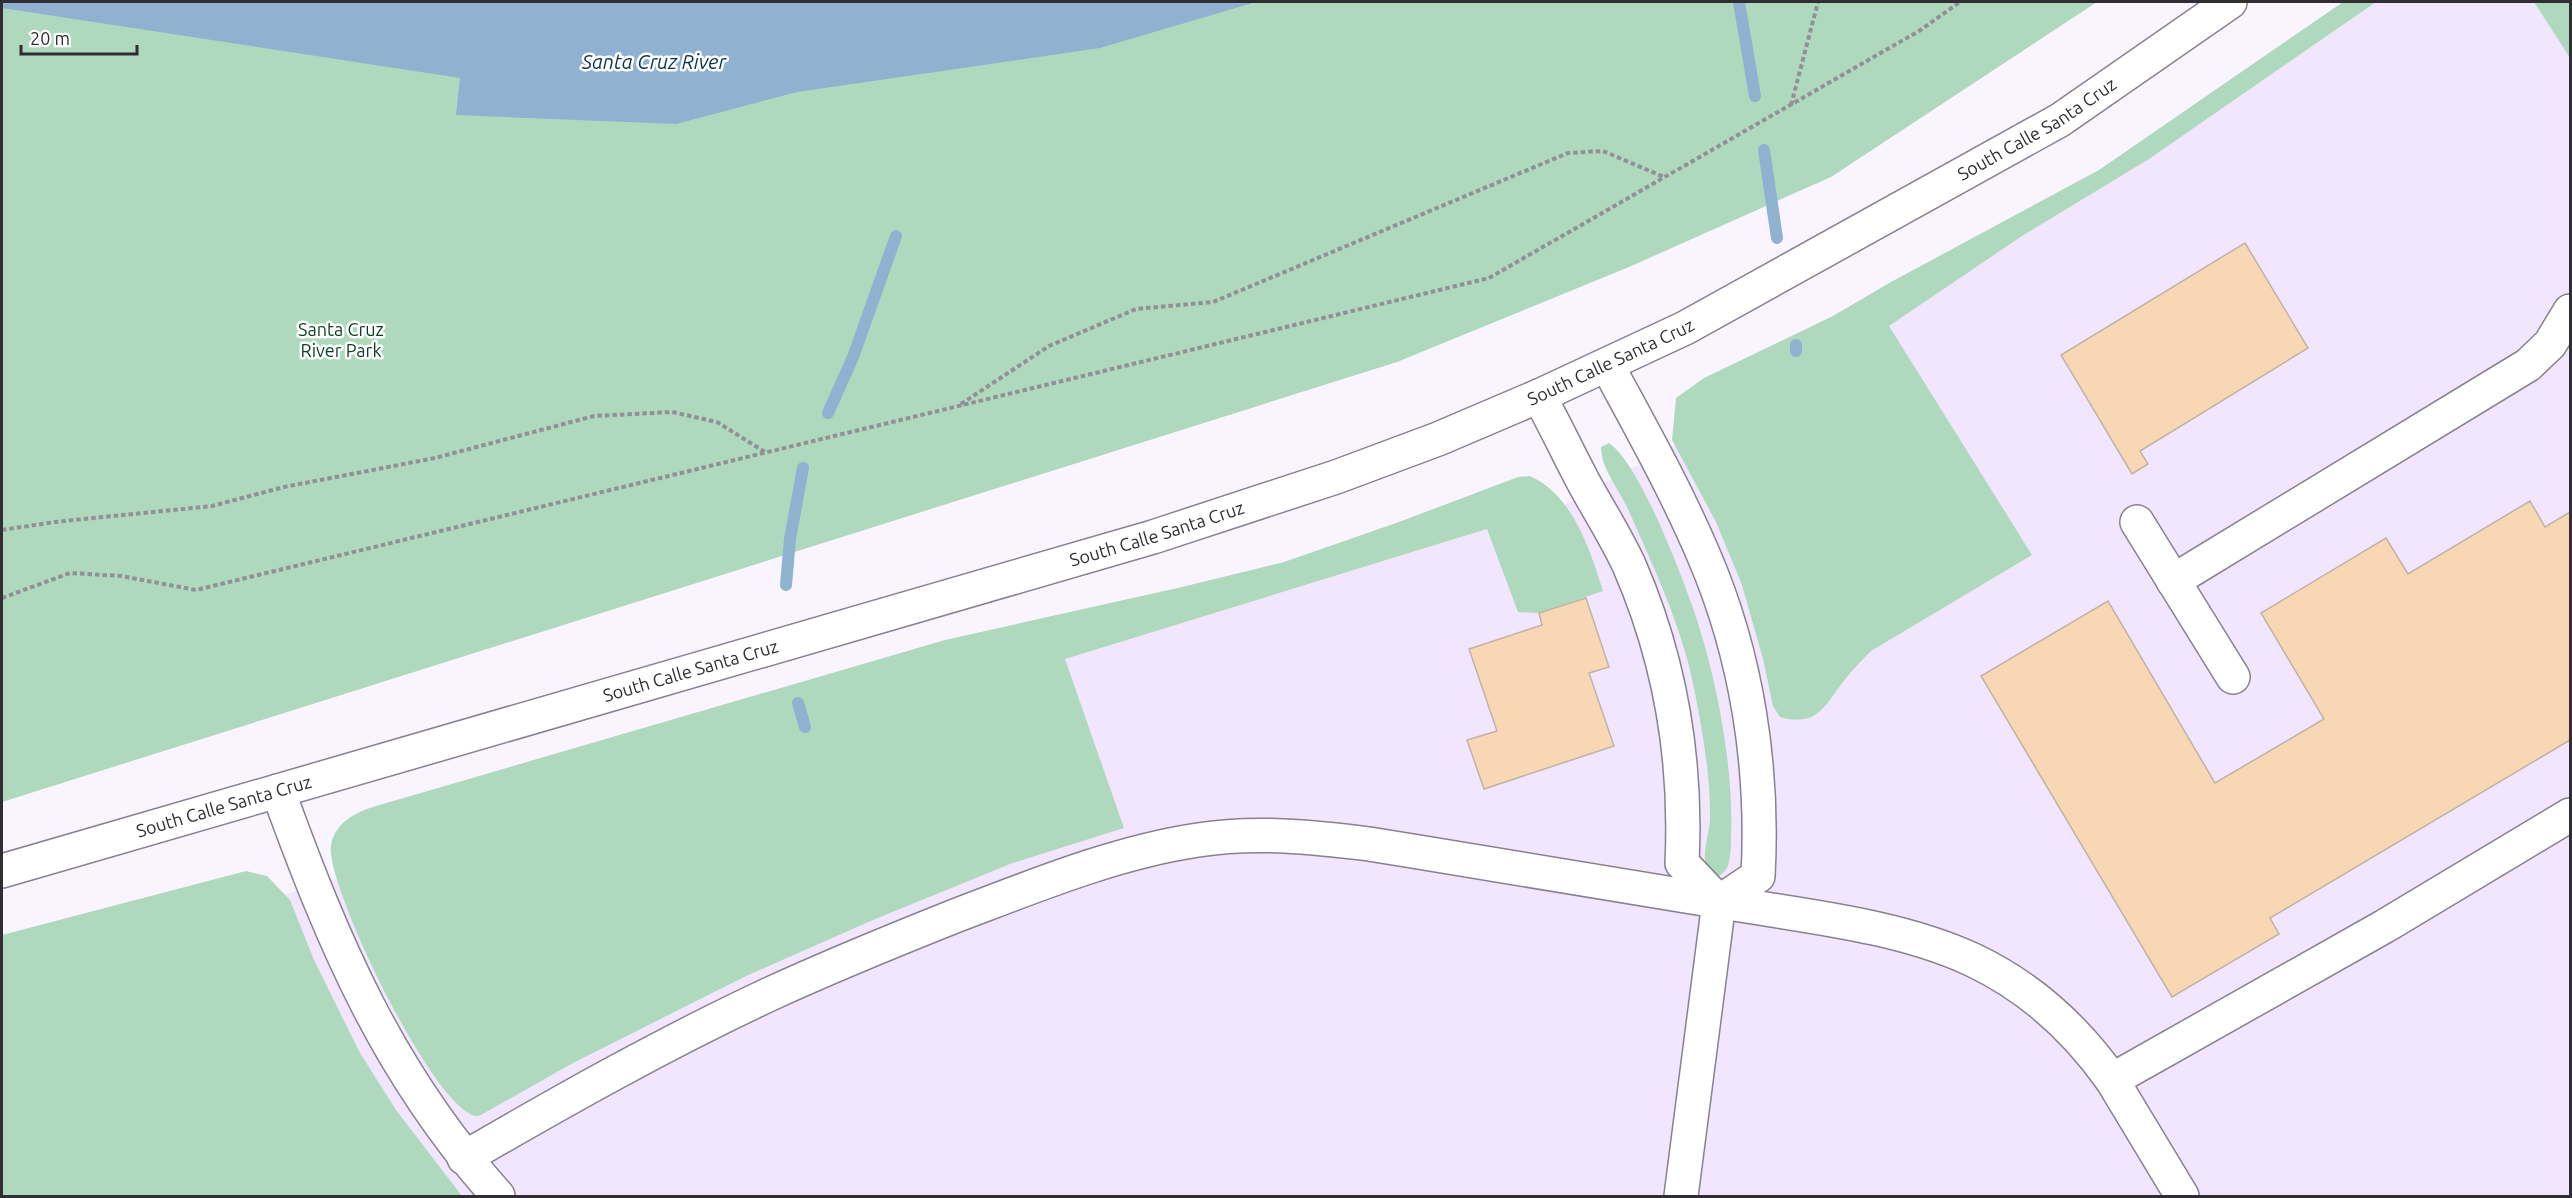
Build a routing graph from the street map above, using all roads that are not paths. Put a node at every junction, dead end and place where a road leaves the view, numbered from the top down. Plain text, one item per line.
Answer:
1 (2230, 2) edge
2 (2571, 311) edge
3 (1607, 365) junction
4 (1539, 396) junction
5 (2137, 522) dead end
6 (2173, 581) junction
7 (2232, 677) dead end
8 (278, 791) junction
9 (2571, 815) edge
10 (2, 871) edge
11 (1719, 902) junction
12 (2112, 1080) junction
13 (464, 1158) junction
14 (498, 1197) edge
15 (1681, 1197) edge
16 (2182, 1197) edge

1 - 3 street, South Calle Santa Cruz
2 - 6 street
3 - 4 street, South Calle Santa Cruz
3 - 11 street
4 - 8 street, South Calle Santa Cruz
4 - 11 street
5 - 6 street
6 - 7 street
8 - 10 street, South Calle Santa Cruz
8 - 13 street
9 - 12 street
11 - 12 street
11 - 13 street
11 - 15 street
12 - 16 street
13 - 14 street

